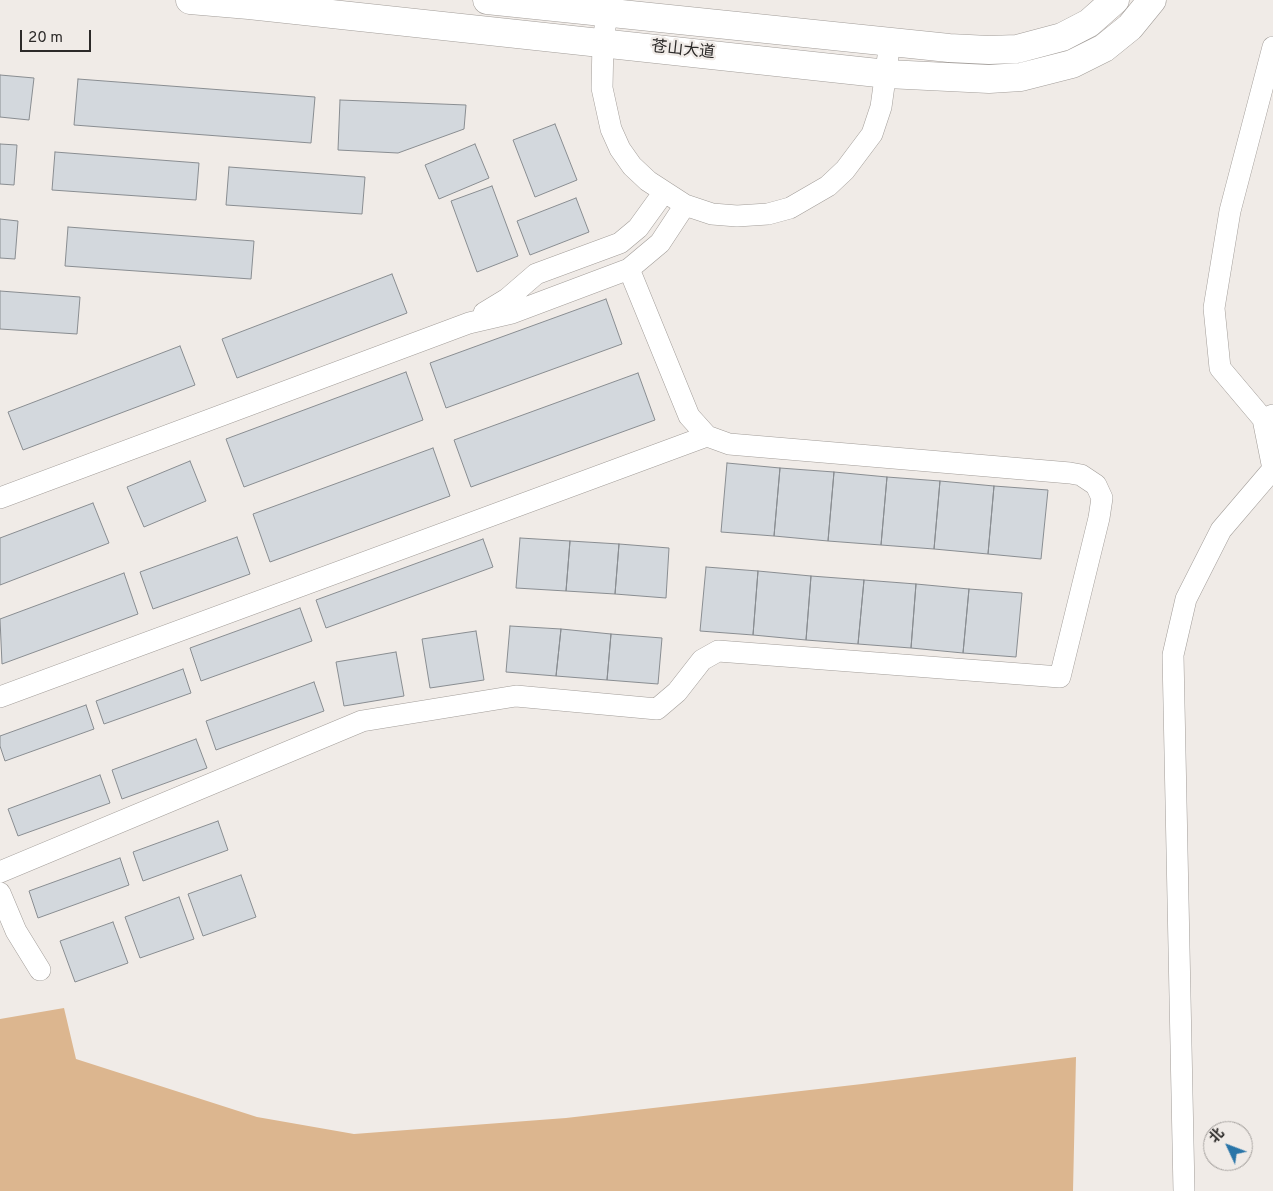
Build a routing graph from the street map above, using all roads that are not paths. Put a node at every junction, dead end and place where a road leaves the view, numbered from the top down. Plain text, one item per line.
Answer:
1 (190, 0) edge
2 (487, 0) edge
3 (1115, 0) edge
4 (1152, 0) edge
5 (607, 12) junction
6 (602, 42) junction
7 (890, 42) junction
8 (1273, 47) edge
9 (887, 74) junction
10 (664, 192) junction
11 (685, 205) junction
12 (629, 269) junction
13 (469, 323) junction
14 (1268, 417) edge
15 (707, 436) junction
16 (1273, 469) edge
17 (0, 498) edge
18 (0, 697) edge
19 (0, 872) edge
20 (0, 893) edge
21 (40, 970) dead end
22 (1184, 1191) edge

1 - 6 main road, 苍山大道
2 - 5 main road, 苍山大道
3 - 7 main road, 苍山大道
4 - 9 main road, 苍山大道
5 - 6 street
5 - 7 main road, 苍山大道
6 - 9 main road, 苍山大道
6 - 10 street
7 - 9 street
8 - 14 street
9 - 11 street
10 - 11 street
10 - 13 street
11 - 12 street
12 - 13 street
12 - 15 street
13 - 17 street
14 - 16 street
15 - 18 street
15 - 19 street
16 - 22 street
20 - 21 street

